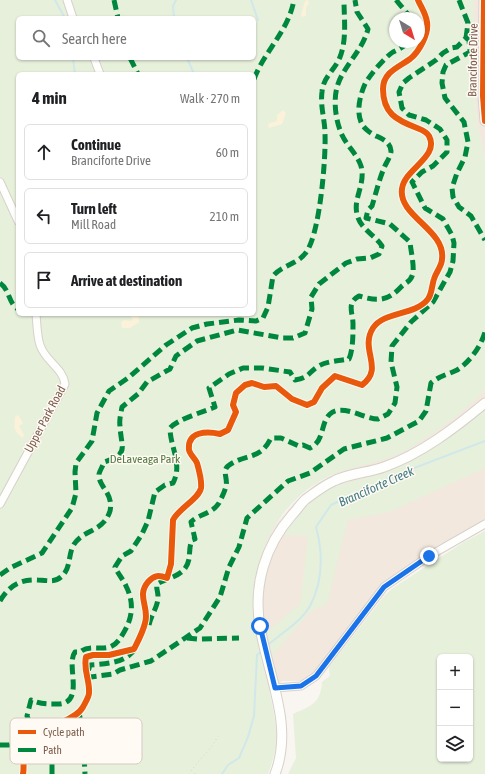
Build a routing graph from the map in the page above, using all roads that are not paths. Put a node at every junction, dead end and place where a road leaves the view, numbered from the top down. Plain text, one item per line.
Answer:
1 (67, 0) edge
2 (484, 0) edge
3 (73, 16) edge
4 (95, 60) edge
5 (99, 72) edge
6 (485, 121) edge
7 (0, 182) edge
8 (16, 217) edge
9 (36, 316) edge
10 (485, 403) edge
11 (0, 504) edge
12 (485, 524) edge
13 (275, 688) junction
14 (275, 774) edge

1 - 3 street
2 - 6 street, Branciforte Drive
4 - 5 street
7 - 8 street
9 - 11 street, Upper Park Road
10 - 13 street
12 - 13 street
13 - 14 street

